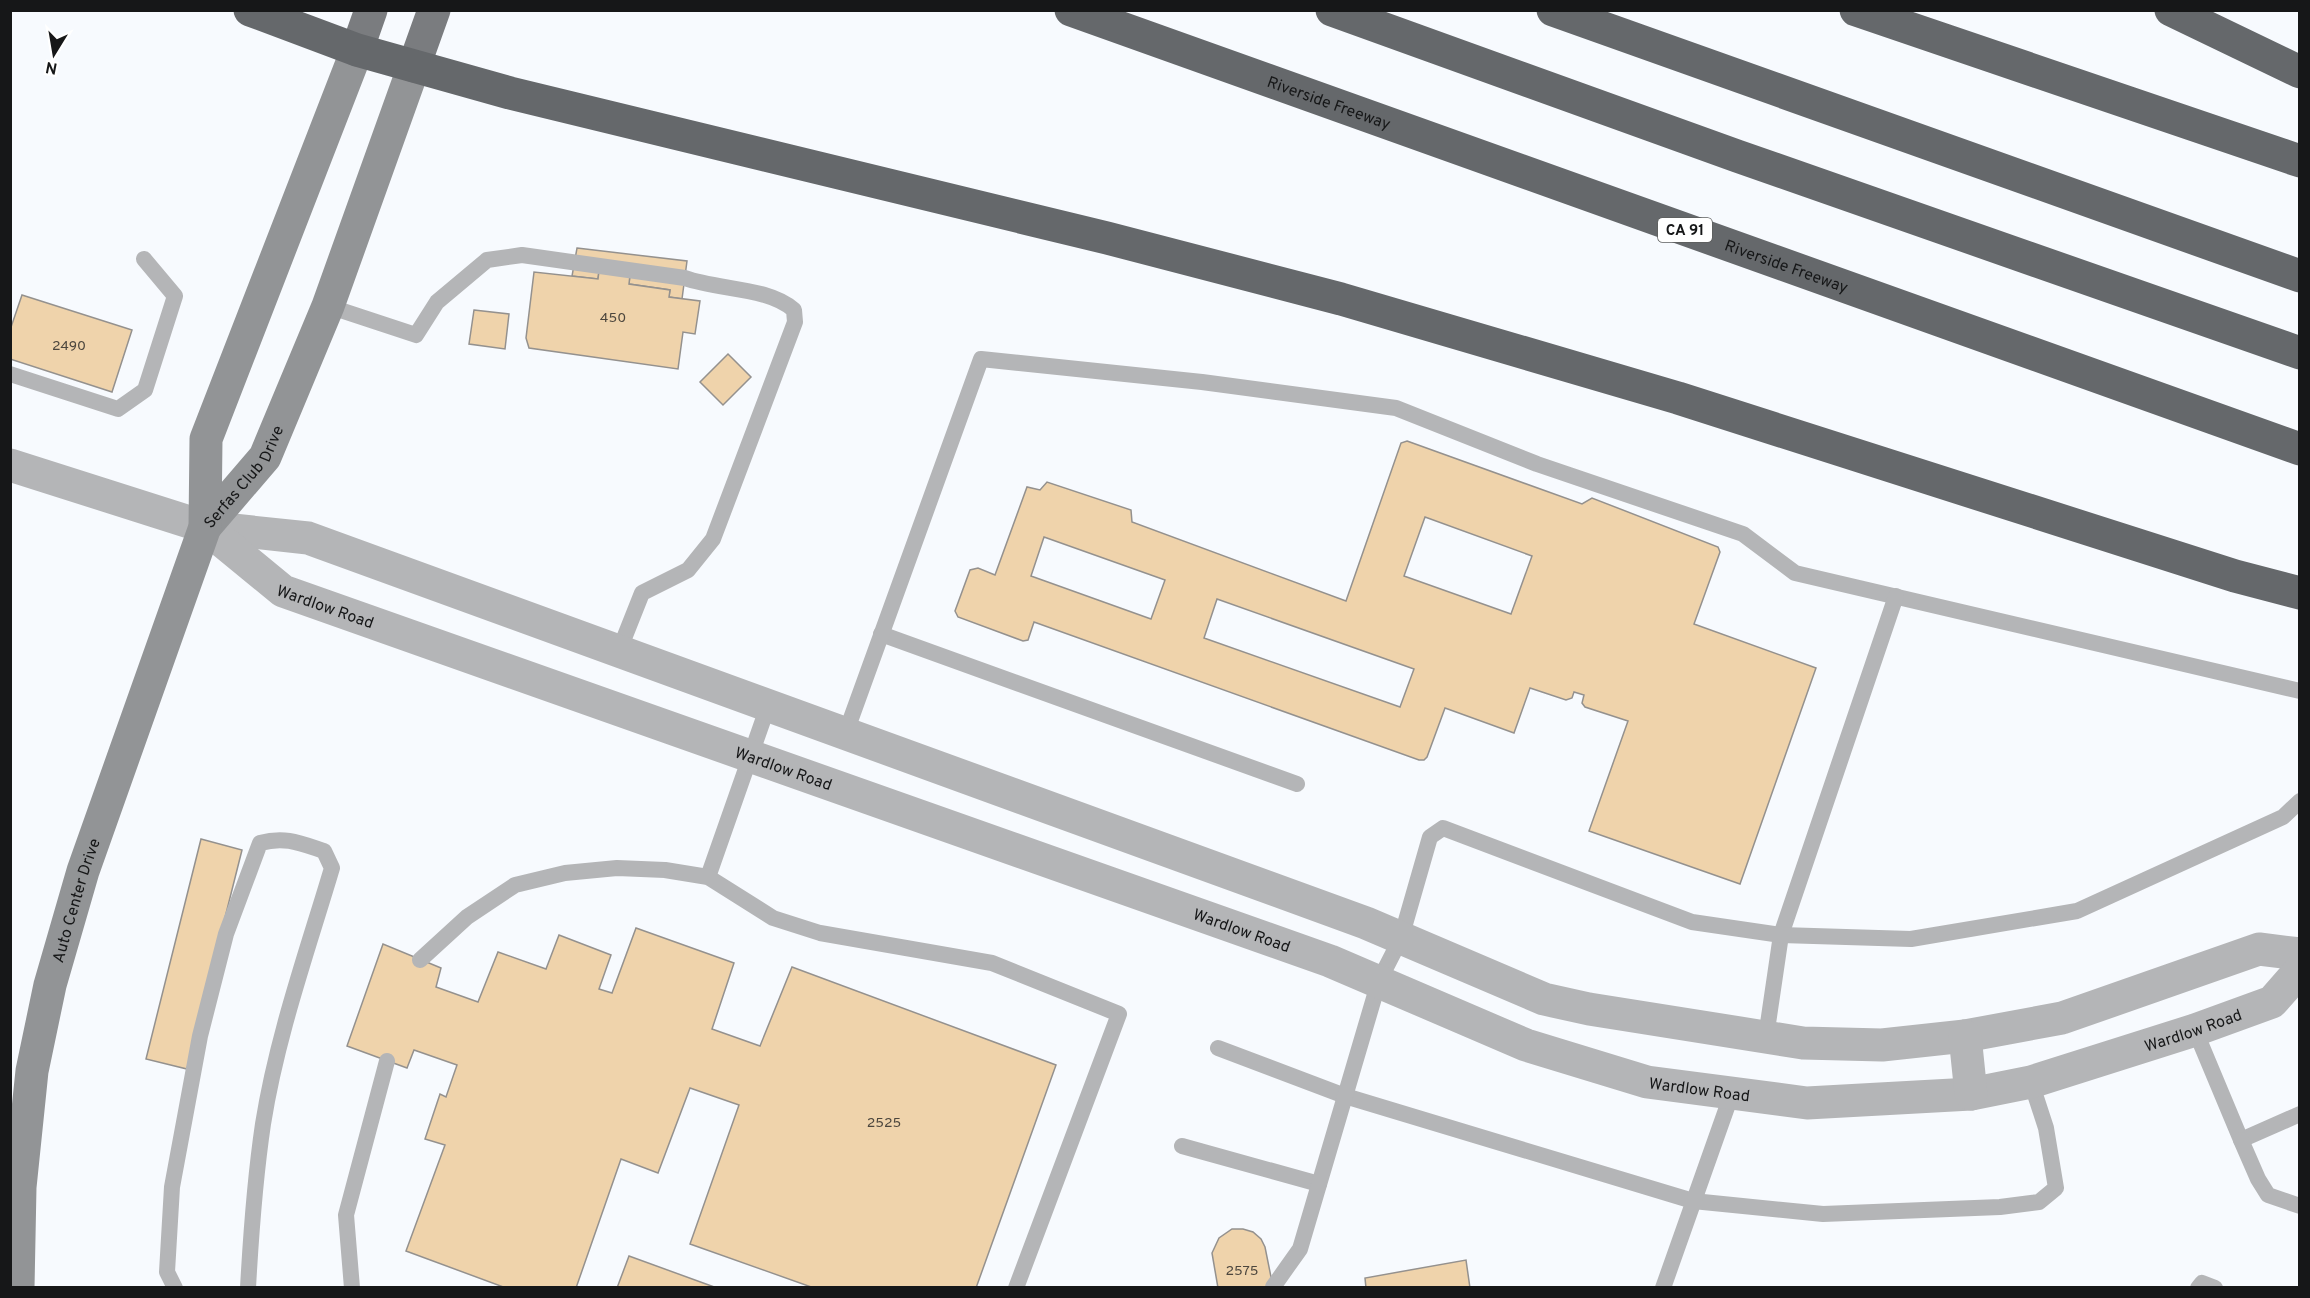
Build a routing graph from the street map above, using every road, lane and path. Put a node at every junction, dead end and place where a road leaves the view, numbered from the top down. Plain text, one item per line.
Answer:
1 (250, 10) edge
2 (371, 10) edge
3 (434, 10) edge
4 (1071, 10) edge
5 (1332, 10) edge
6 (1552, 10) edge
7 (1856, 10) edge
8 (2171, 10) edge
9 (357, 50) junction
10 (414, 66) junction
11 (2300, 72) edge
12 (2300, 161) edge
13 (144, 260) dead end
14 (2300, 276) edge
15 (328, 306) junction
16 (2300, 353) edge
17 (10, 374) edge
18 (2300, 449) edge
19 (10, 465) edge
20 (205, 527) junction
21 (2300, 593) edge
22 (1896, 596) junction
23 (881, 634) junction
24 (619, 651) junction
25 (2300, 691) edge
26 (768, 705) junction
27 (845, 735) junction
28 (750, 756) junction
29 (1297, 784) dead end
30 (2300, 801) edge
31 (708, 877) junction
32 (1781, 935) junction
33 (1401, 938) junction
34 (2300, 954) edge
35 (420, 960) dead end
36 (2300, 970) edge
37 (1379, 981) junction
38 (2196, 1030) junction
39 (1965, 1036) junction
40 (1766, 1037) junction
41 (1218, 1048) dead end
42 (387, 1061) dead end
43 (2031, 1082) junction
44 (1731, 1093) junction
45 (1971, 1094) junction
46 (1345, 1096) junction
47 (2300, 1114) edge
48 (2241, 1140) junction
49 (1182, 1146) dead end
50 (1319, 1184) junction
51 (1693, 1201) junction
52 (2300, 1206) edge
53 (18, 1287) edge
54 (175, 1287) edge
55 (248, 1287) edge
56 (352, 1287) edge
57 (1016, 1287) edge
58 (1273, 1287) edge
59 (1663, 1287) edge
60 (2198, 1287) edge
61 (2215, 1287) edge

1 - 9 highway
2 - 9 main road, Serfas Club Drive
3 - 10 main road, Serfas Club Drive
4 - 18 highway, Riverside Freeway / CA 91
5 - 16 highway
6 - 14 highway
7 - 12 highway
8 - 11 highway
9 - 10 highway
9 - 20 main road, Serfas Club Drive
10 - 15 main road, Serfas Club Drive
10 - 21 highway
13 - 17 lane
15 - 20 main road, Serfas Club Drive
15 - 24 lane
19 - 20 street, Wardlow Road
20 - 24 street, Wardlow Road
20 - 28 street, Wardlow Road
20 - 53 main road, Auto Center Drive
22 - 23 lane
22 - 25 lane
22 - 32 lane
23 - 27 lane
23 - 29 lane
24 - 26 street, Wardlow Road
26 - 27 street, Wardlow Road
26 - 28 lane
27 - 33 street, Wardlow Road
28 - 31 lane
28 - 37 street, Wardlow Road
30 - 32 lane
31 - 35 lane
31 - 57 lane
32 - 33 lane
32 - 40 lane
33 - 37 lane
33 - 40 street, Wardlow Road
34 - 39 street, Wardlow Road
36 - 38 street, Wardlow Road
37 - 44 street, Wardlow Road
37 - 46 lane
38 - 43 street, Wardlow Road
38 - 48 lane
39 - 40 street, Wardlow Road
39 - 45 street
41 - 46 lane
42 - 56 lane
43 - 45 street, Wardlow Road
43 - 51 lane
44 - 45 street, Wardlow Road
44 - 51 lane
46 - 50 lane
46 - 51 lane
47 - 48 lane
48 - 52 lane
49 - 50 lane
50 - 58 lane
51 - 59 lane
54 - 55 lane
60 - 61 lane

